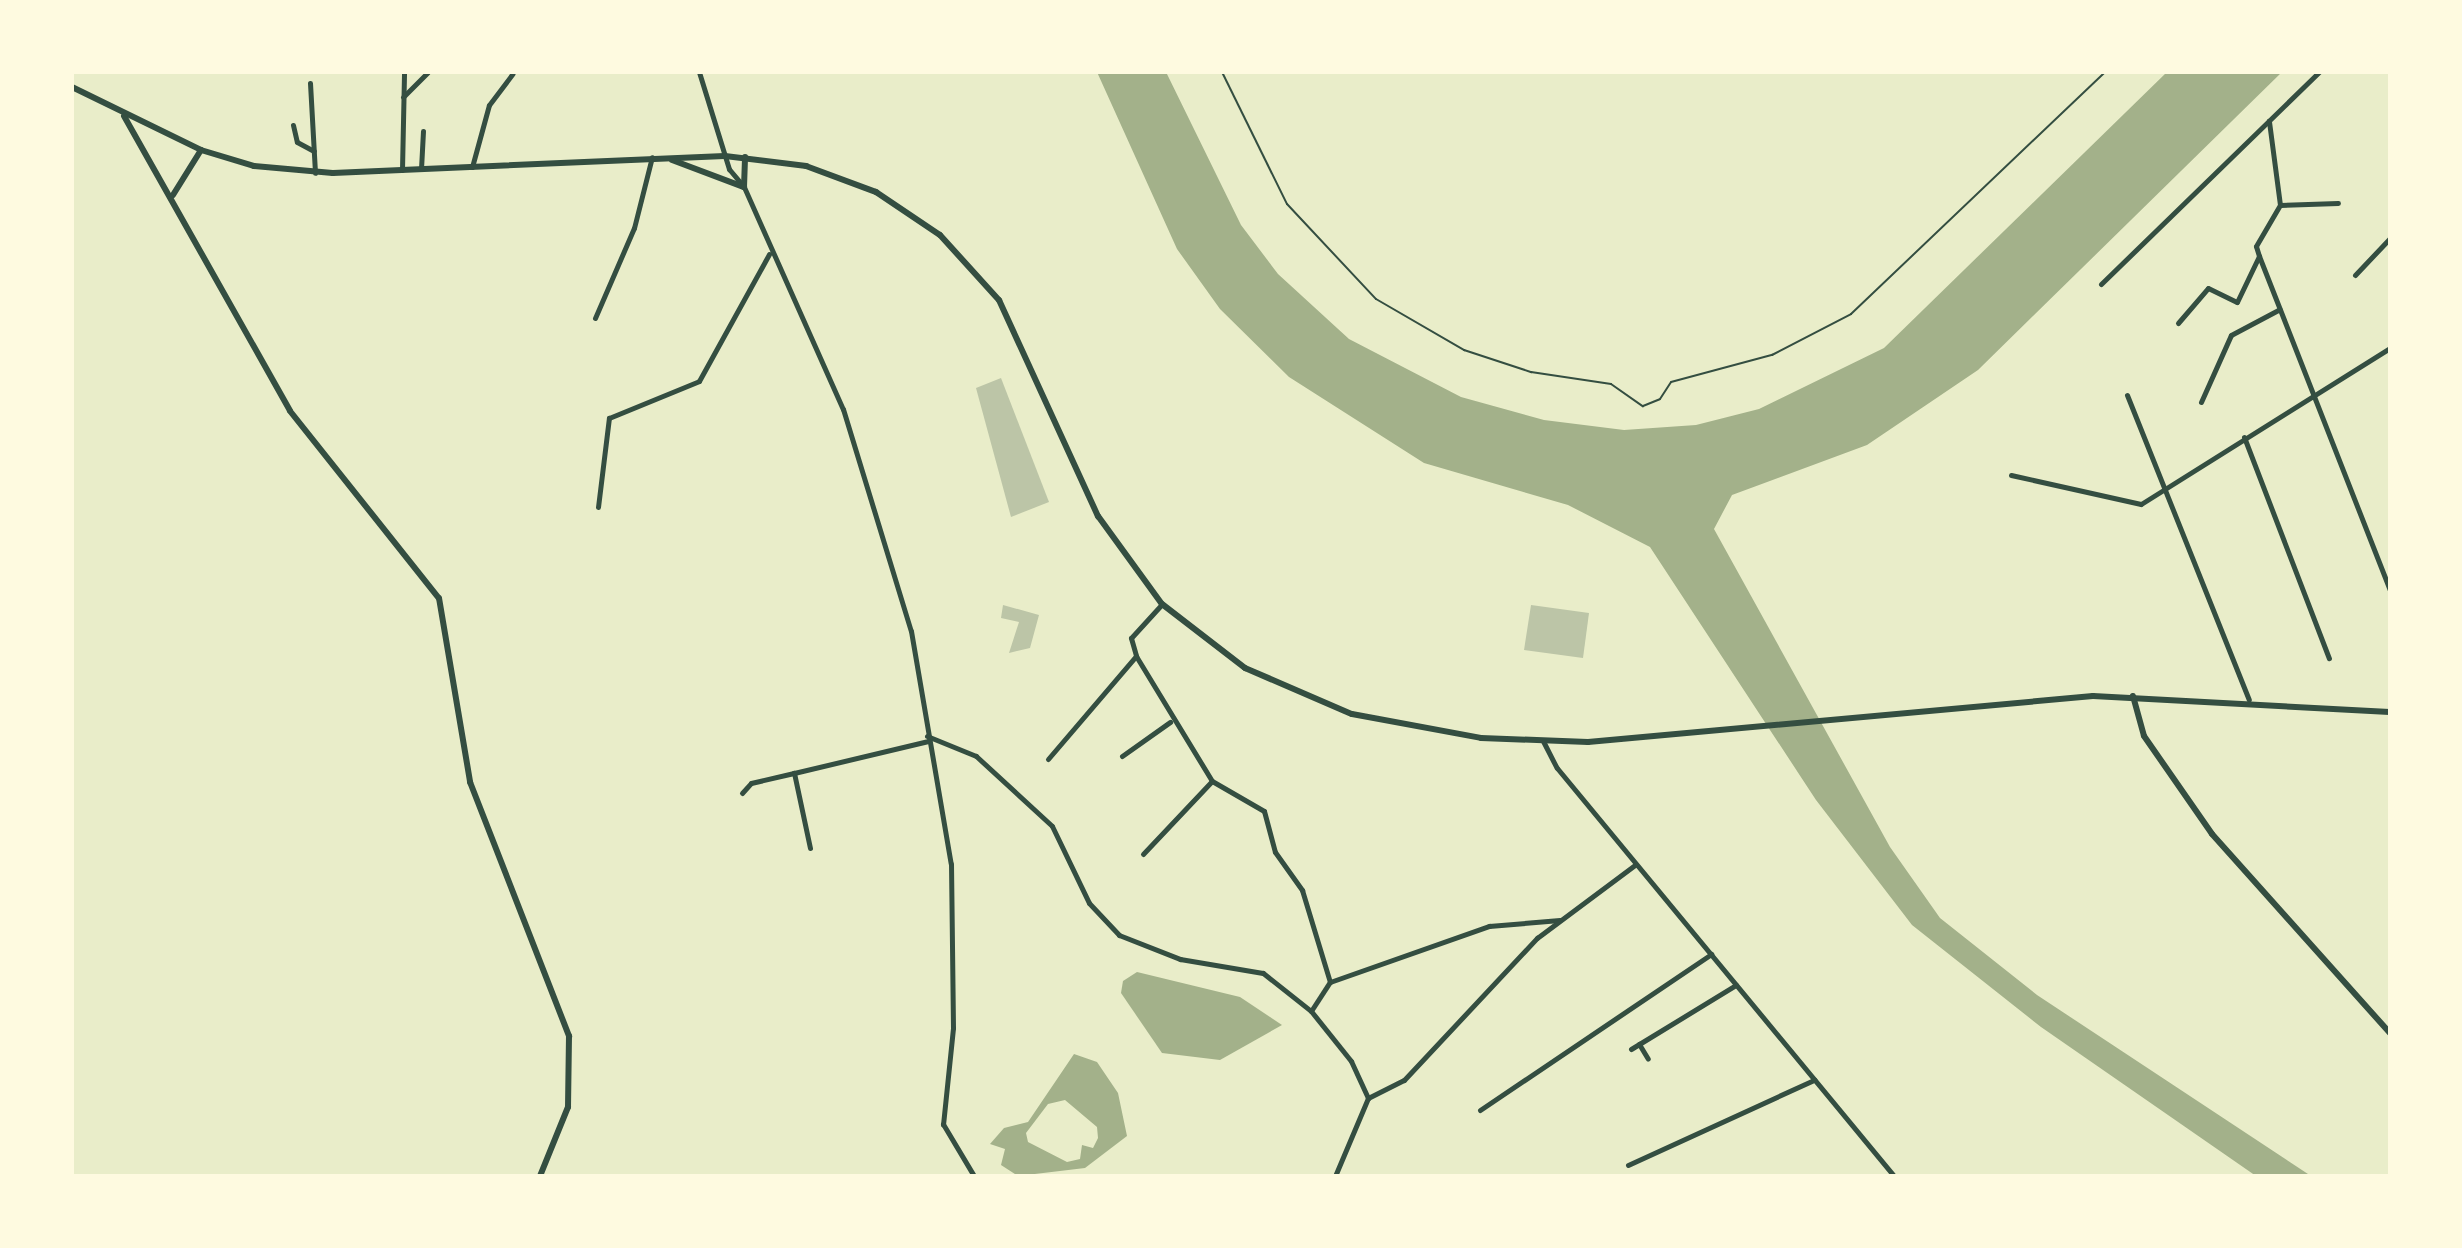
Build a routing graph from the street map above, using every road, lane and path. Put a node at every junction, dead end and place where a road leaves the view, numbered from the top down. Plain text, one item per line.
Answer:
1 (404, 72) edge
2 (428, 72) edge
3 (699, 72) edge
4 (1222, 72) edge
5 (2105, 72) edge
6 (2319, 72) edge
7 (512, 74) edge
8 (310, 83) dead end
9 (72, 87) edge
10 (403, 97) junction
11 (122, 113) junction
12 (2269, 121) junction
13 (293, 125) dead end
14 (423, 131) dead end
15 (201, 150) junction
16 (314, 151) junction
17 (725, 156) junction
18 (652, 157) junction
19 (660, 157) junction
20 (745, 157) junction
21 (472, 167) junction
22 (421, 169) junction
23 (402, 170) junction
24 (315, 173) junction
25 (744, 187) junction
26 (173, 195) junction
27 (2338, 203) dead end
28 (2280, 205) junction
29 (2390, 238) edge
30 (769, 254) junction
31 (2259, 256) junction
32 (2355, 275) dead end
33 (2101, 284) dead end
34 (2280, 309) junction
35 (595, 318) dead end
36 (2178, 323) dead end
37 (2390, 349) edge
38 (2315, 393) junction
39 (2127, 395) dead end
40 (2201, 402) dead end
41 (2244, 437) junction
42 (2011, 475) dead end
43 (2169, 491) junction
44 (598, 507) dead end
45 (2390, 590) edge
46 (1162, 604) junction
47 (1136, 656) junction
48 (2329, 658) dead end
49 (2133, 696) junction
50 (2249, 700) junction
51 (2390, 712) edge
52 (1170, 722) junction
53 (927, 738) junction
54 (1543, 741) junction
55 (1122, 756) dead end
56 (1048, 759) dead end
57 (794, 773) junction
58 (1212, 781) junction
59 (742, 793) dead end
60 (810, 848) dead end
61 (1143, 854) dead end
62 (1635, 865) junction
63 (1561, 920) junction
64 (1711, 954) junction
65 (1330, 982) junction
66 (1736, 985) junction
67 (1311, 1011) junction
68 (2390, 1033) edge
69 (1639, 1044) junction
70 (1631, 1049) dead end
71 (1648, 1059) dead end
72 (1814, 1080) junction
73 (1368, 1098) junction
74 (1480, 1110) dead end
75 (1628, 1165) dead end
76 (540, 1176) edge
77 (974, 1176) edge
78 (1335, 1176) edge
79 (1894, 1176) edge

1 - 10 street
2 - 10 street
3 - 17 street
4 - 5 path
6 - 12 street
7 - 21 street
8 - 16 street
9 - 11 street
10 - 23 street
11 - 15 street
11 - 26 street
12 - 28 street
12 - 33 street
13 - 16 street
14 - 22 street
15 - 24 street
15 - 26 street
16 - 24 street
17 - 19 street
17 - 20 street
17 - 25 street
18 - 19 street
18 - 21 street
18 - 35 street
19 - 25 street
20 - 25 street
20 - 46 street
21 - 22 street
22 - 23 street
23 - 24 street
25 - 30 street
26 - 76 street
27 - 28 street
28 - 31 street
29 - 32 street
30 - 44 street
30 - 53 street
31 - 34 street
31 - 36 street
34 - 38 street
34 - 40 street
37 - 38 street
38 - 41 street
38 - 45 street
39 - 43 street
41 - 43 street
41 - 48 street
42 - 43 street
43 - 50 street
46 - 47 street
46 - 54 street
47 - 52 street
47 - 56 street
49 - 50 street
49 - 54 street
49 - 68 street
50 - 51 street
52 - 55 street
52 - 58 street
53 - 57 street
53 - 67 street
53 - 77 street
54 - 62 street
57 - 59 street
57 - 60 street
58 - 61 street
58 - 65 street
62 - 63 street
62 - 64 street
63 - 65 street
63 - 73 street
64 - 66 street
64 - 74 street
65 - 67 street
66 - 69 street
66 - 72 street
67 - 73 street
69 - 70 street
69 - 71 street
72 - 75 street
72 - 79 street
73 - 78 street

